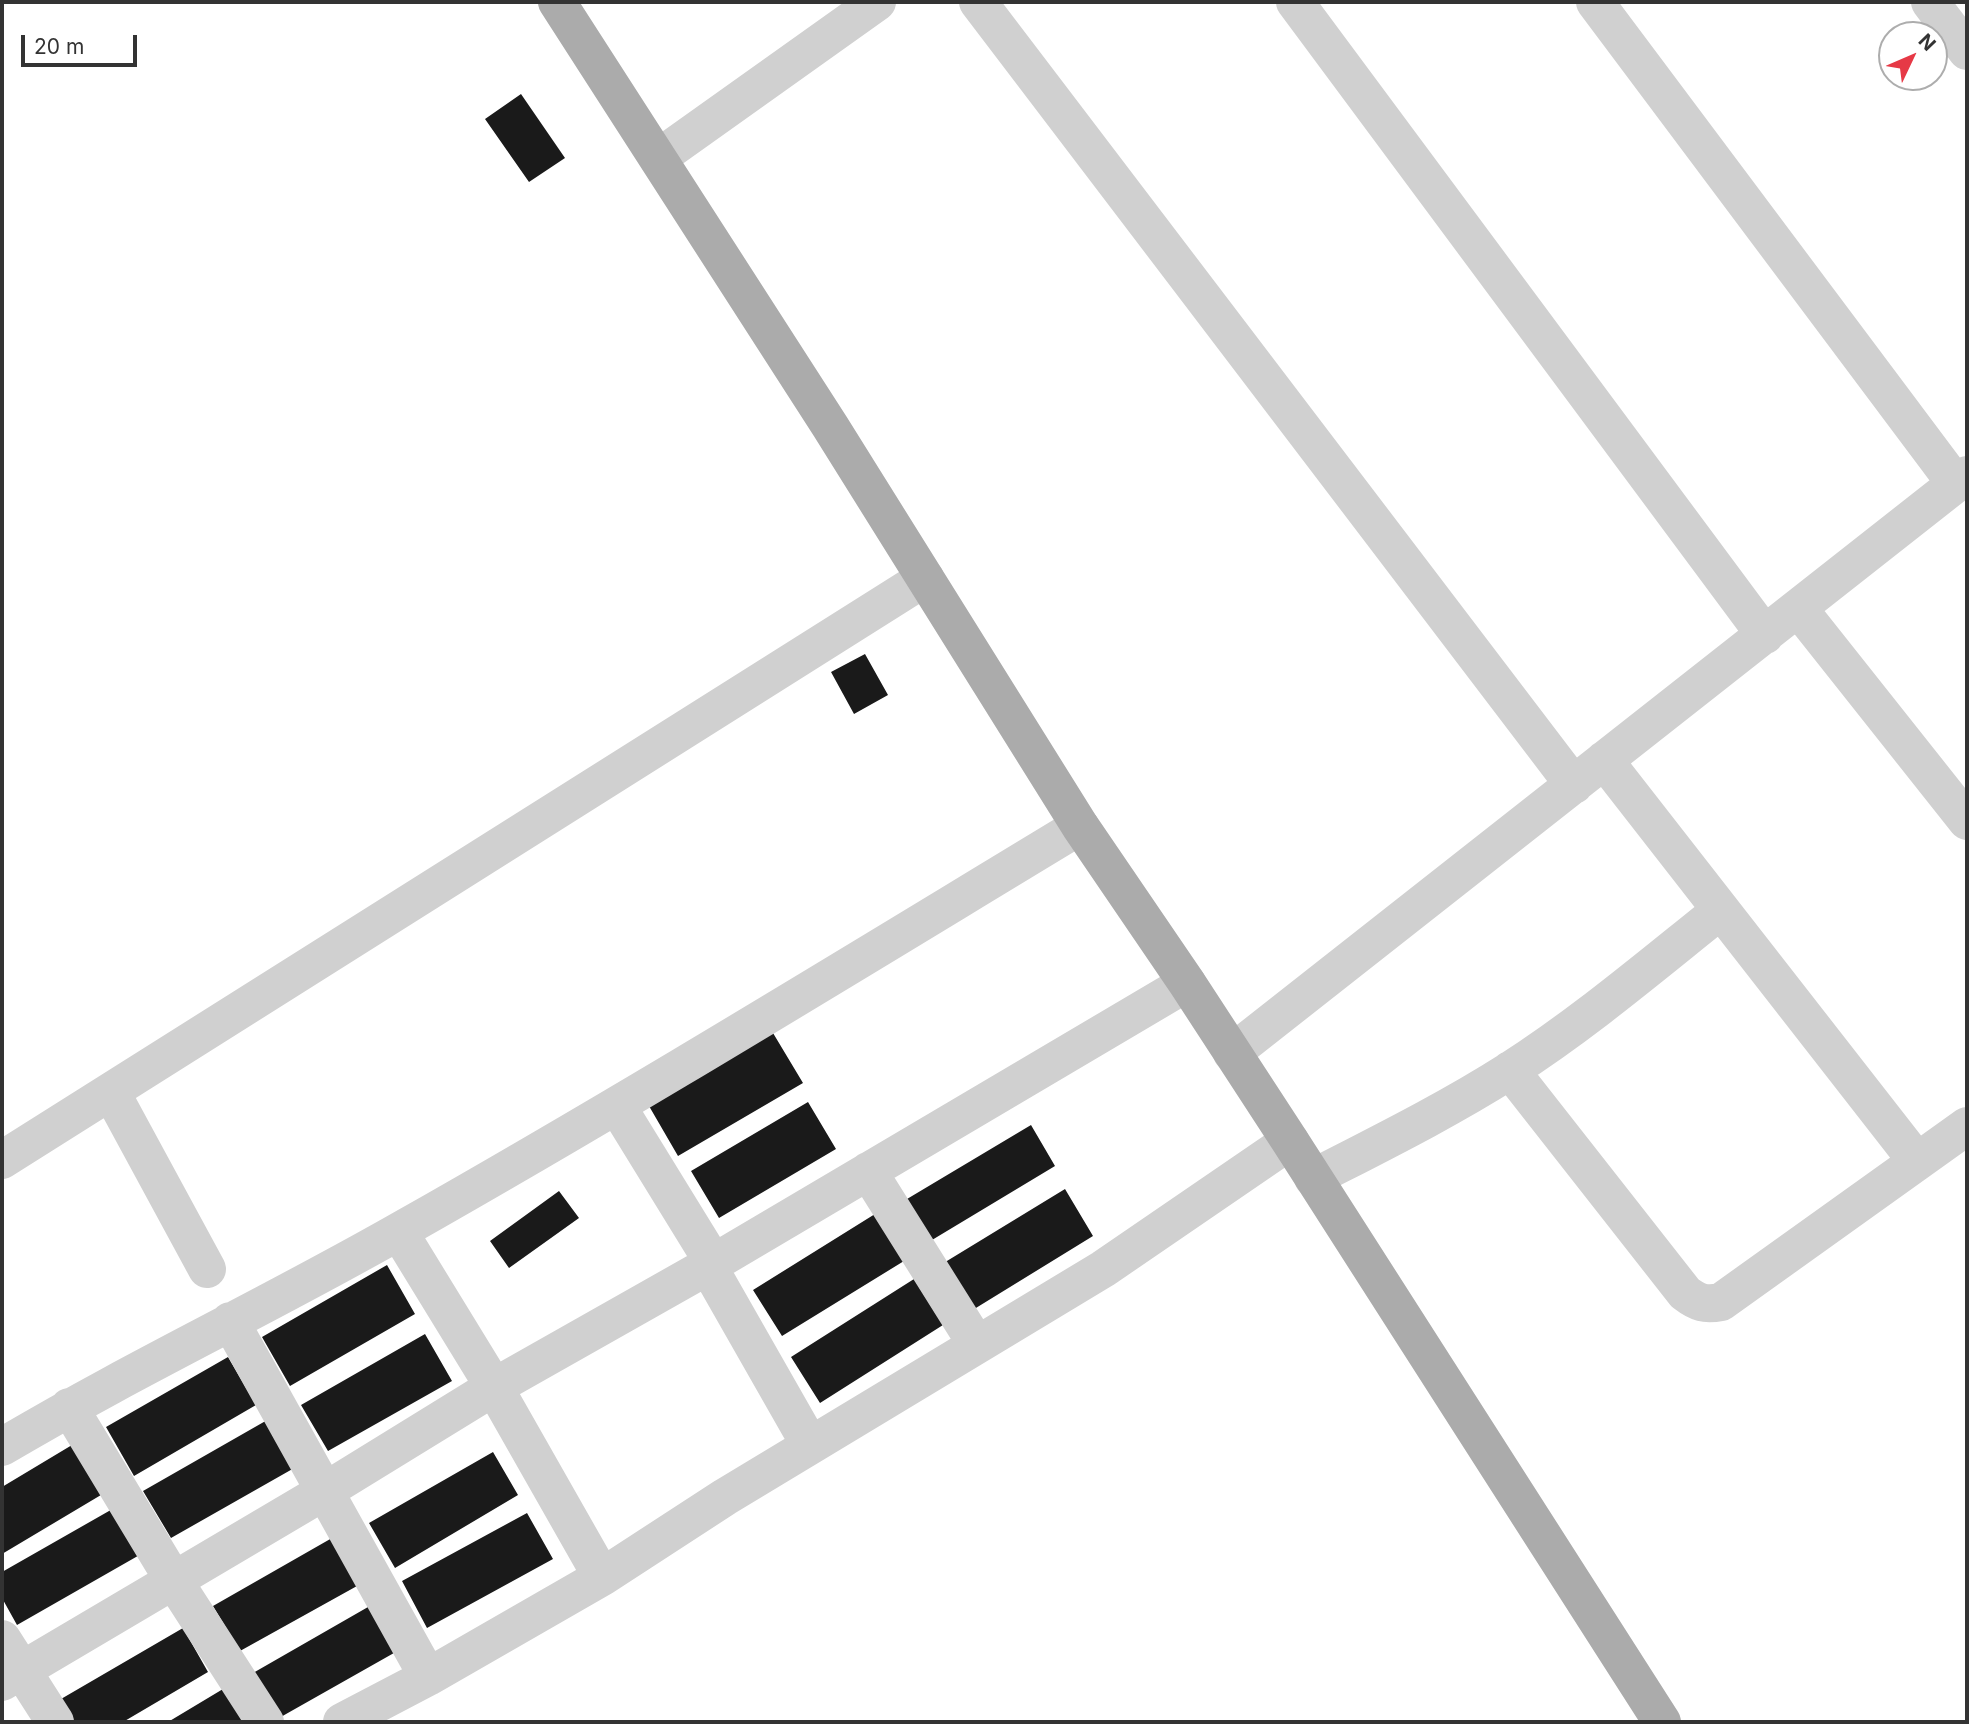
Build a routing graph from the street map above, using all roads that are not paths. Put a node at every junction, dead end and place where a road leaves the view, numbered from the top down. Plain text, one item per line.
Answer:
1 (557, 2) edge
2 (877, 2) edge
3 (978, 2) edge
4 (1295, 2) edge
5 (1595, 2) edge
6 (1930, 2) edge
7 (1967, 51) edge
8 (658, 158) junction
9 (1962, 479) edge
10 (925, 578) junction
11 (1798, 608) junction
12 (1765, 635) junction
13 (1604, 760) junction
14 (1574, 785) junction
15 (1967, 821) edge
16 (1080, 826) junction
17 (1721, 910) junction
18 (1187, 983) junction
19 (1232, 1053) junction
20 (1510, 1070) junction
21 (111, 1092) junction
22 (617, 1106) junction
23 (1967, 1126) edge
24 (1290, 1141) junction
25 (2, 1160) edge
26 (1916, 1160) junction
27 (868, 1171) junction
28 (1313, 1178) junction
29 (399, 1232) junction
30 (711, 1264) junction
31 (208, 1269) dead end
32 (230, 1321) junction
33 (977, 1345) junction
34 (494, 1387) junction
35 (69, 1407) junction
36 (810, 1445) junction
37 (2, 1447) edge
38 (326, 1492) junction
39 (602, 1577) junction
40 (174, 1581) junction
41 (2, 1639) edge
42 (11, 1676) edge
43 (428, 1677) junction
44 (55, 1722) edge
45 (265, 1722) edge
46 (342, 1722) edge
47 (1662, 1722) edge

1 - 8 main road
2 - 8 street
3 - 14 street
4 - 12 street
5 - 9 street
6 - 7 street
8 - 10 main road
9 - 11 street
10 - 16 main road
10 - 21 street
11 - 12 street
11 - 15 street
12 - 13 street
13 - 14 street
13 - 17 street
14 - 19 street
16 - 18 main road
16 - 22 street
17 - 20 street
17 - 26 street
18 - 19 main road
18 - 27 street
19 - 24 main road
20 - 26 street
20 - 28 street
21 - 25 street
21 - 31 street
22 - 29 street
22 - 30 street
23 - 26 street
24 - 28 main road
24 - 33 street
27 - 30 street
27 - 33 street
28 - 47 main road
29 - 32 street
29 - 34 street
30 - 34 street
30 - 36 street
32 - 35 street
32 - 38 street
33 - 36 street
34 - 38 street
34 - 39 street
35 - 37 street
35 - 40 street
36 - 39 street
38 - 40 street
38 - 43 street
39 - 43 street
40 - 42 street
40 - 45 street
41 - 42 street
42 - 44 street
43 - 46 street

